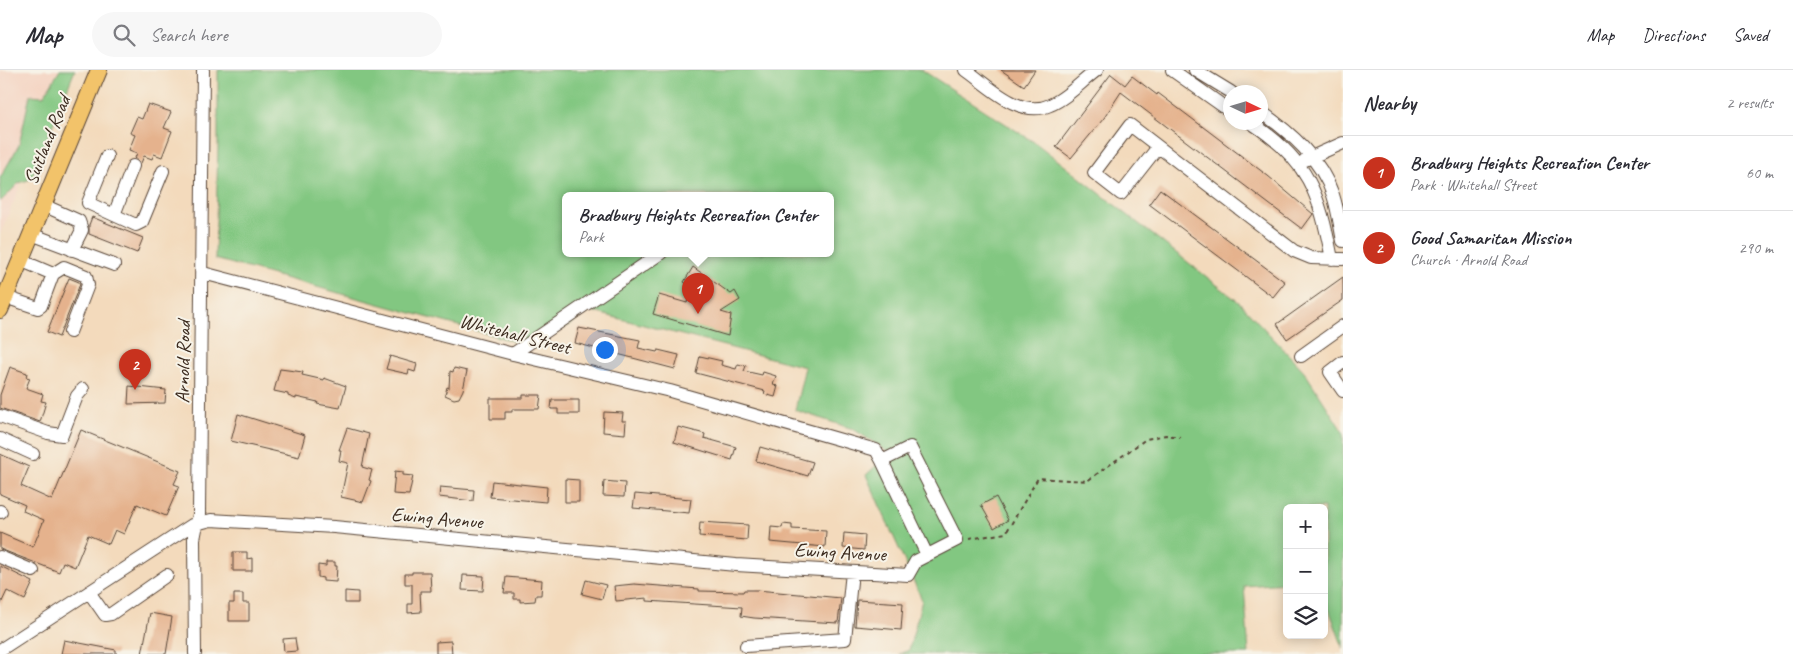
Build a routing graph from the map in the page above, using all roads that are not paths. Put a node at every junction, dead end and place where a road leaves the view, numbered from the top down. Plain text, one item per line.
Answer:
1 (99, 70) edge
2 (203, 70) edge
3 (966, 70) edge
4 (1097, 70) edge
5 (1172, 70) edge
6 (1195, 70) edge
7 (1223, 88) edge
8 (1223, 105) edge
9 (1268, 117) edge
10 (1261, 130) edge
11 (1343, 143) edge
12 (1158, 146) junction
13 (107, 156) dead end
14 (1311, 156) junction
15 (1299, 164) junction
16 (133, 166) dead end
17 (164, 171) dead end
18 (43, 206) junction
19 (114, 215) junction
20 (31, 234) junction
21 (1343, 241) edge
22 (72, 250) junction
23 (655, 257) edge
24 (1337, 259) edge
25 (20, 260) junction
26 (114, 265) dead end
27 (203, 273) junction
28 (53, 274) junction
29 (2, 303) edge
30 (1343, 326) edge
31 (70, 332) dead end
32 (513, 354) junction
33 (1301, 356) dead end
34 (1343, 362) edge
35 (83, 389) dead end
36 (1343, 391) edge
37 (0, 416) edge
38 (0, 439) edge
39 (33, 454) dead end
40 (879, 455) junction
41 (198, 523) junction
42 (927, 556) junction
43 (0, 557) edge
44 (33, 571) dead end
45 (852, 572) junction
46 (167, 575) dead end
47 (89, 592) junction
48 (746, 646) dead end
49 (0, 650) edge
50 (195, 654) edge

1 - 18 main road, Suitland Road
2 - 27 street, Arnold Road
3 - 4 street
5 - 8 street
6 - 7 street
9 - 14 street
10 - 15 street
11 - 14 street
12 - 12 street
12 - 24 street
13 - 19 street
14 - 15 street
14 - 21 street
15 - 24 street
16 - 19 street
17 - 19 street
18 - 20 main road, Suitland Road
18 - 22 street
20 - 22 street
20 - 25 main road, Suitland Road
22 - 26 street
23 - 32 street
25 - 28 street
25 - 29 main road, Suitland Road
27 - 32 street, Whitehall Street
27 - 41 street, Arnold Road
28 - 29 street
28 - 31 street
30 - 33 street
32 - 40 street, Whitehall Street
34 - 36 street
35 - 37 street
38 - 39 street
40 - 42 street
40 - 42 street
41 - 45 street, Ewing Avenue
41 - 47 street, Ewing Avenue
41 - 50 street, Arnold Road
42 - 45 street, Ewing Avenue
43 - 44 street
45 - 48 street
46 - 47 street
47 - 49 street, Ewing Avenue

